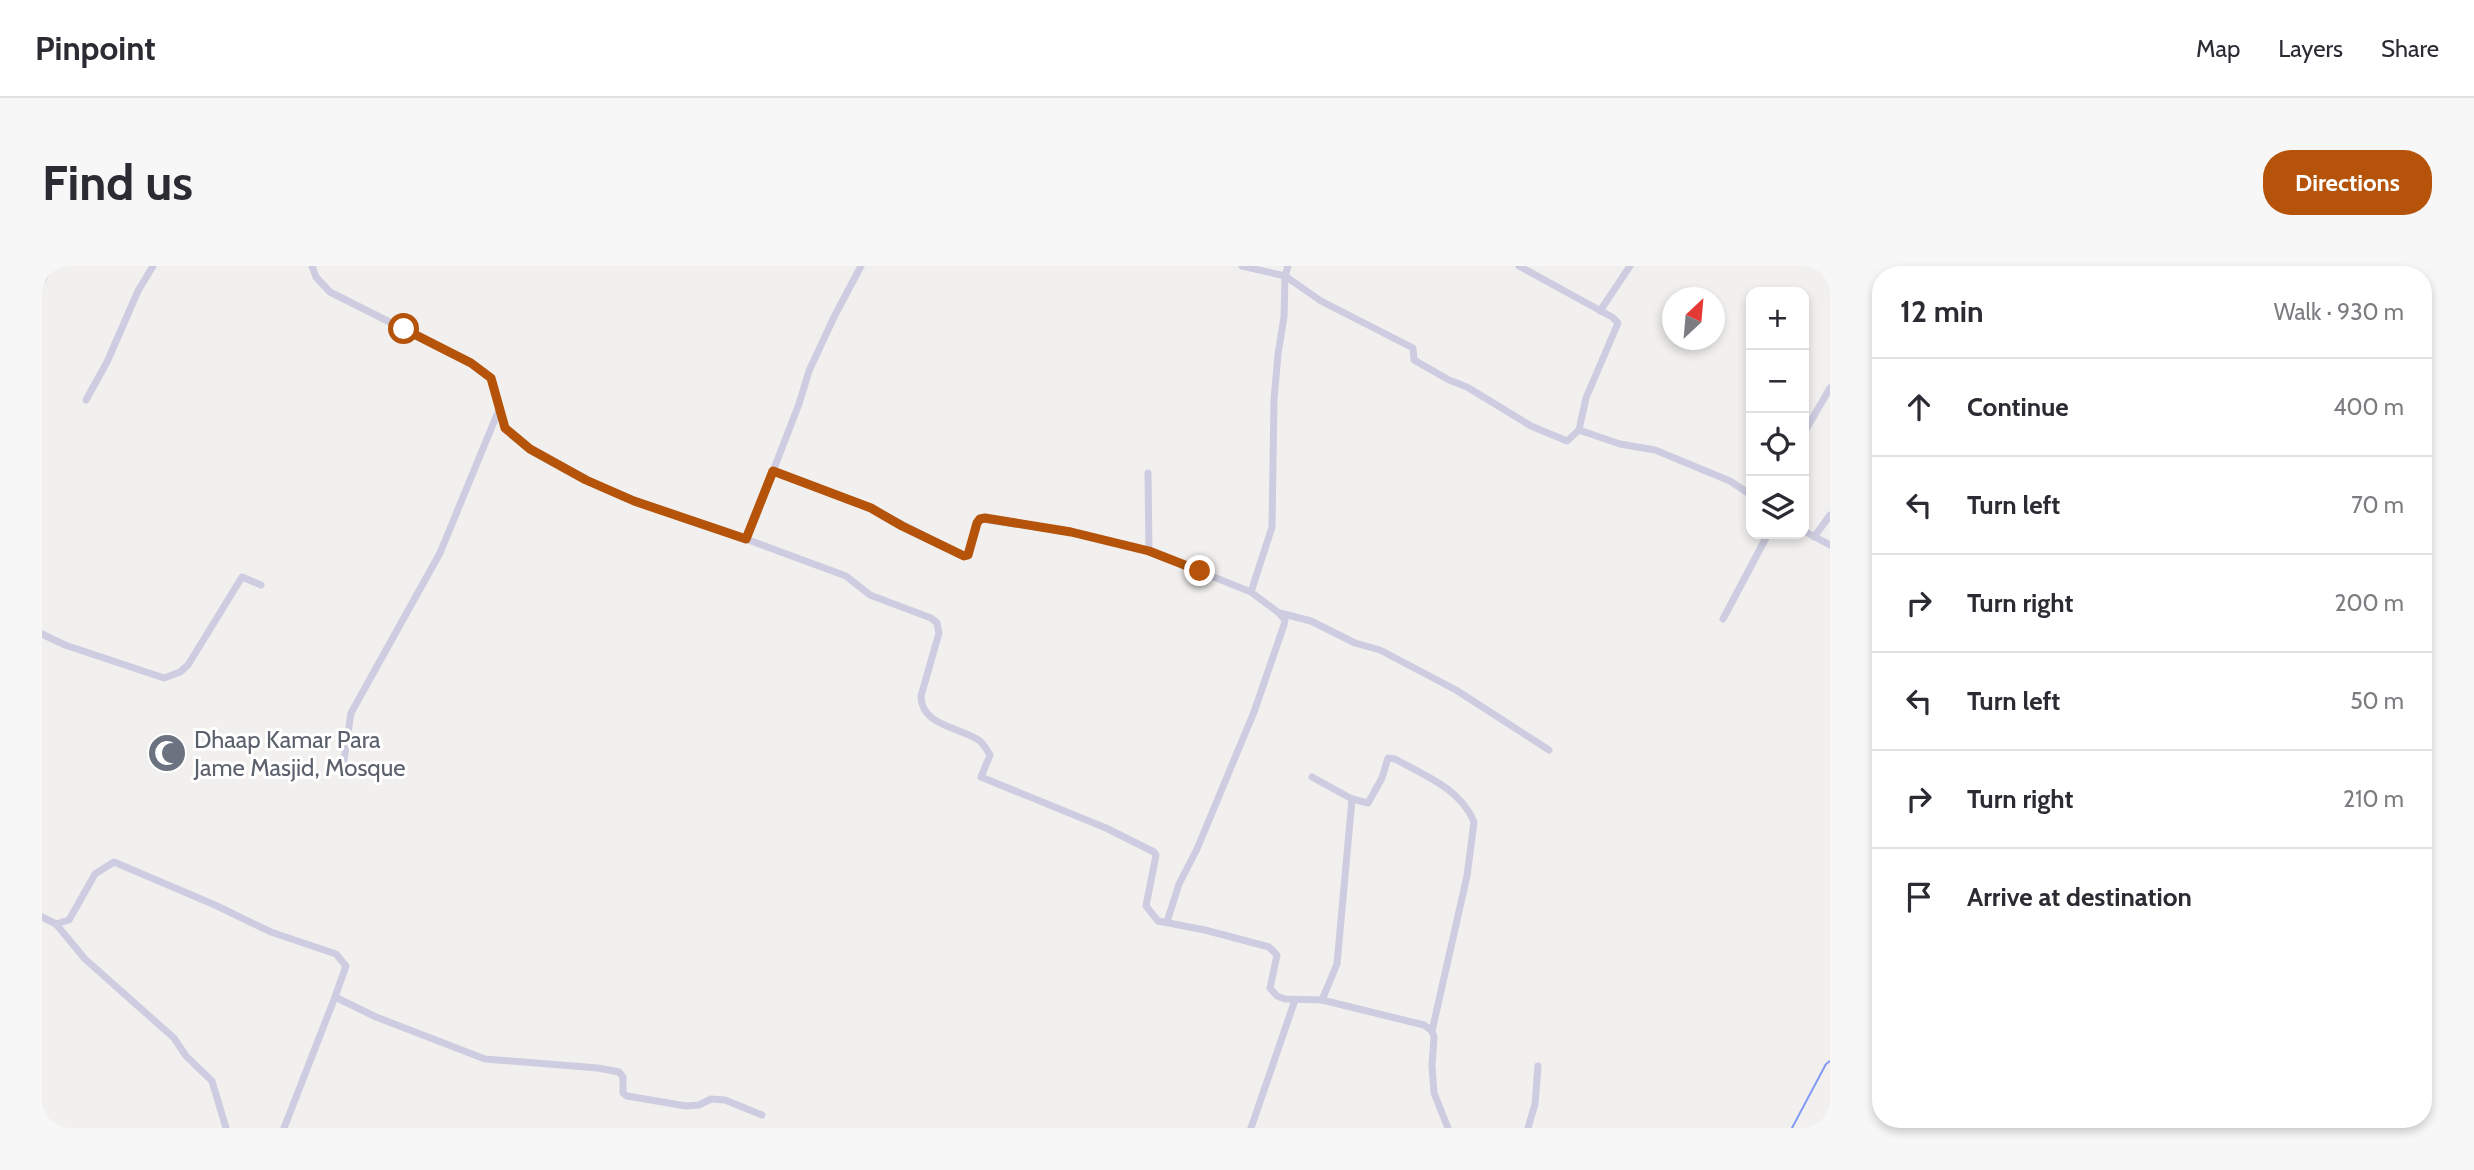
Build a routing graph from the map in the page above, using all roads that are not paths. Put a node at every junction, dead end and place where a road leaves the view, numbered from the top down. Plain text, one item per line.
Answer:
1 (48, 266) edge
2 (153, 266) edge
3 (312, 266) edge
4 (861, 266) edge
5 (1242, 266) edge
6 (1288, 266) edge
7 (1519, 266) edge
8 (1630, 266) edge
9 (1285, 276) junction
10 (42, 278) edge
11 (1600, 311) junction
12 (1830, 388) edge
13 (86, 400) dead end
14 (499, 412) junction
15 (1809, 424) edge
16 (1579, 430) junction
17 (773, 471) junction
18 (1148, 473) dead end
19 (1746, 492) edge
20 (1830, 516) edge
21 (1809, 534) edge
22 (1814, 537) junction
23 (746, 539) junction
24 (1765, 539) edge
25 (1830, 545) edge
26 (1149, 551) junction
27 (261, 585) dead end
28 (1251, 592) junction
29 (1279, 613) junction
30 (1723, 619) dead end
31 (42, 634) edge
32 (1549, 750) dead end
33 (344, 760) dead end
34 (1312, 777) dead end
35 (1352, 799) junction
36 (42, 917) edge
37 (1167, 922) junction
38 (56, 924) junction
39 (335, 997) junction
40 (1295, 1000) junction
41 (1322, 1000) junction
42 (1432, 1031) junction
43 (1538, 1066) dead end
44 (762, 1115) dead end
45 (226, 1128) edge
46 (284, 1128) edge
47 (1251, 1128) edge
48 (1448, 1128) edge
49 (1528, 1128) edge

1 - 10 main road
2 - 13 street
3 - 14 street
4 - 17 street
5 - 9 street
6 - 9 street
7 - 11 street
8 - 11 street
9 - 16 street
9 - 28 street
11 - 16 street
12 - 15 street
14 - 23 street
14 - 33 street
16 - 19 street
17 - 23 street
17 - 26 street
18 - 26 street
20 - 22 street
21 - 22 street
22 - 25 street
23 - 37 street
24 - 30 street
26 - 28 street
27 - 31 street
28 - 29 street
29 - 32 street
29 - 37 street
34 - 35 street
35 - 41 street
35 - 42 street
36 - 38 street
37 - 40 street
38 - 39 street
38 - 45 street
39 - 44 street
39 - 46 street
40 - 41 street
40 - 47 street
41 - 42 street
42 - 48 street
43 - 49 street

